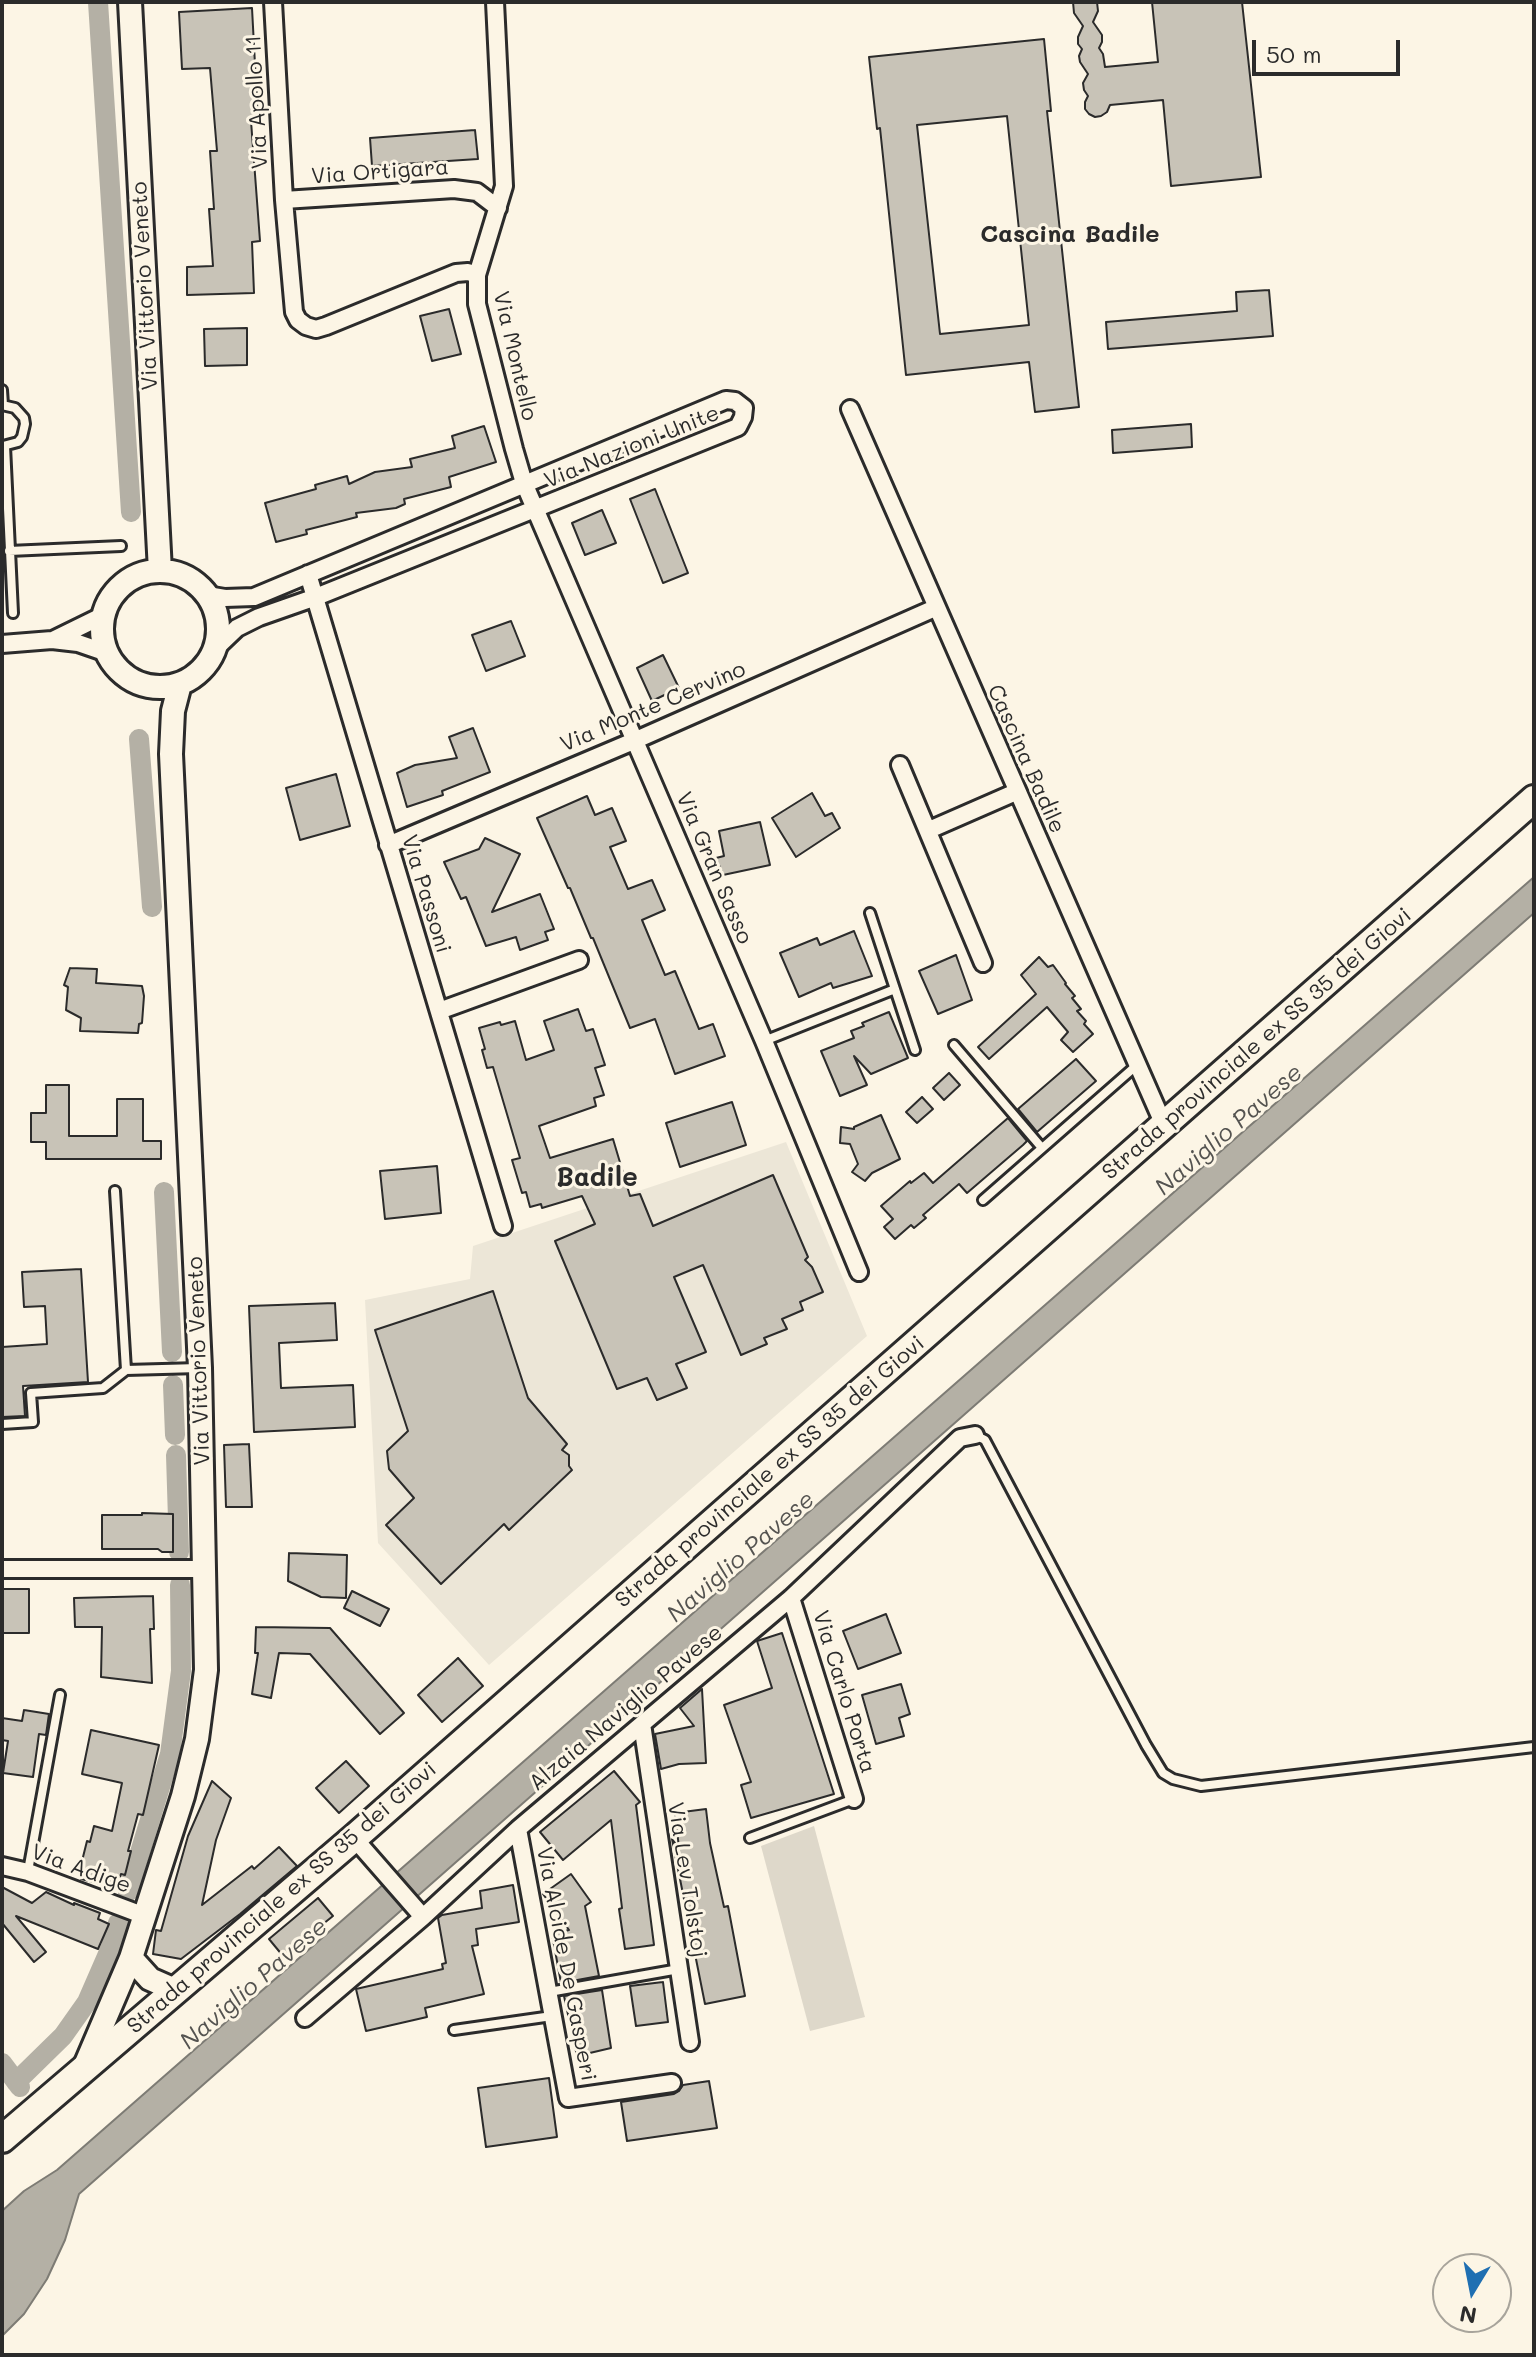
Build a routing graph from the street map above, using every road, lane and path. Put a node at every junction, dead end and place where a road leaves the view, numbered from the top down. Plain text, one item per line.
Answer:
1 (130, 2) edge
2 (273, 2) edge
3 (495, 2) edge
4 (284, 200) junction
5 (498, 208) junction
6 (477, 275) junction
7 (2, 390) edge
8 (2, 405) edge
9 (850, 409) dead end
10 (4, 446) edge
11 (524, 483) junction
12 (537, 510) junction
13 (121, 546) dead end
14 (9, 551) junction
15 (160, 571) junction
16 (308, 574) junction
17 (207, 595) junction
18 (316, 597) junction
19 (935, 608) junction
20 (13, 613) dead end
21 (104, 615) junction
22 (52, 640) junction
23 (2, 644) edge
24 (215, 649) junction
25 (107, 653) junction
26 (180, 684) junction
27 (146, 686) junction
28 (636, 740) junction
29 (171, 754) junction
30 (900, 765) dead end
31 (1016, 792) junction
32 (1534, 799) edge
33 (929, 830) junction
34 (388, 845) junction
35 (870, 913) dead end
36 (579, 960) dead end
37 (983, 963) dead end
38 (895, 989) junction
39 (439, 1011) junction
40 (764, 1041) junction
41 (954, 1045) dead end
42 (915, 1050) dead end
43 (1137, 1064) junction
44 (1164, 1125) junction
45 (1042, 1148) junction
46 (115, 1191) dead end
47 (983, 1200) dead end
48 (503, 1226) dead end
49 (859, 1272) dead end
50 (200, 1368) junction
51 (126, 1370) junction
52 (2, 1424) edge
53 (975, 1435) joint
54 (2, 1569) edge
55 (205, 1569) junction
56 (791, 1598) junction
57 (60, 1695) dead end
58 (642, 1724) junction
59 (1534, 1747) edge
60 (854, 1799) joint
61 (518, 1829) junction
62 (354, 1838) junction
63 (750, 1838) dead end
64 (2, 1866) edge
65 (28, 1872) junction
66 (419, 1912) junction
67 (145, 1916) junction
68 (131, 1958) junction
69 (679, 1969) junction
70 (175, 1990) junction
71 (549, 1992) junction
72 (553, 2015) junction
73 (305, 2018) dead end
74 (454, 2030) dead end
75 (690, 2042) dead end
76 (84, 2068) junction
77 (672, 2083) dead end
78 (2, 2139) edge

1 - 15 street, Via Vittorio Veneto
2 - 4 street, Via Apollo 11
3 - 5 street, Via Montello
4 - 5 street, Via Ortigara
4 - 6 street, Via Ortigara
5 - 6 street, Via Montello
6 - 11 street, Via Montello
7 - 8 lane
8 - 10 lane
9 - 19 street, Cascina Badile
10 - 14 lane
11 - 12 street, Via Gran Sasso
11 - 12 street, Via Nazioni Unite
11 - 16 street, Via Nazioni Unite
12 - 18 street, Via Nazioni Unite
12 - 28 street, Via Gran Sasso
13 - 14 lane
14 - 20 lane
15 - 17 street
15 - 21 street
16 - 17 street, Via Nazioni Unite
16 - 18 street, Via Passoni
17 - 24 street
18 - 24 street, Via Nazioni Unite
18 - 34 street, Via Passoni
19 - 28 street, Via Monte Cervino
19 - 31 street, Cascina Badile
21 - 22 street
21 - 25 street
22 - 23 street
22 - 25 street
24 - 26 street
25 - 27 street
26 - 27 street
26 - 29 street, Via Vittorio Veneto
27 - 29 street, Via Vittorio Veneto
28 - 34 street, Via Monte Cervino
28 - 40 street, Via Gran Sasso
29 - 50 street, Via Vittorio Veneto
30 - 33 street
31 - 33 street
31 - 43 street, Cascina Badile
32 - 44 main road, Strada provinciale ex SS 35 dei Giovi
33 - 37 street
34 - 39 street, Via Passoni
35 - 38 lane
36 - 39 street
38 - 40 lane
38 - 42 lane
39 - 48 street, Via Passoni
40 - 49 street, Via Gran Sasso
41 - 45 lane
43 - 44 street, Cascina Badile
43 - 45 lane
44 - 62 main road, Strada provinciale ex SS 35 dei Giovi
45 - 47 lane
46 - 51 lane
50 - 51 lane
50 - 55 street, Via Vittorio Veneto
51 - 52 lane
53 - 56 street, Alzaia Naviglio Pavese
53 - 59 lane
54 - 55 street
55 - 67 street, Via Vittorio Veneto
56 - 58 street, Alzaia Naviglio Pavese
56 - 60 street, Via Carlo Porta
57 - 65 lane
58 - 61 street, Alzaia Naviglio Pavese
58 - 69 street, Via Lev Tolstoj
60 - 63 lane
61 - 66 street, Alzaia Naviglio Pavese
61 - 71 street, Via Alcide De Gasperi
62 - 66 street
62 - 70 main road, Strada provinciale ex SS 35 dei Giovi
64 - 65 street, Via Adige
65 - 67 street, Via Adige
66 - 73 street, Alzaia Naviglio Pavese
67 - 68 street, Via Vittorio Veneto
68 - 70 street
68 - 76 street, Via Vittorio Veneto
69 - 71 lane
69 - 75 street, Via Lev Tolstoj
70 - 76 main road, Strada provinciale ex SS 35 dei Giovi
71 - 72 street, Via Alcide De Gasperi
72 - 74 lane
72 - 77 street, Via Alcide De Gasperi
76 - 78 main road, Strada provinciale ex SS 35 dei Giovi

